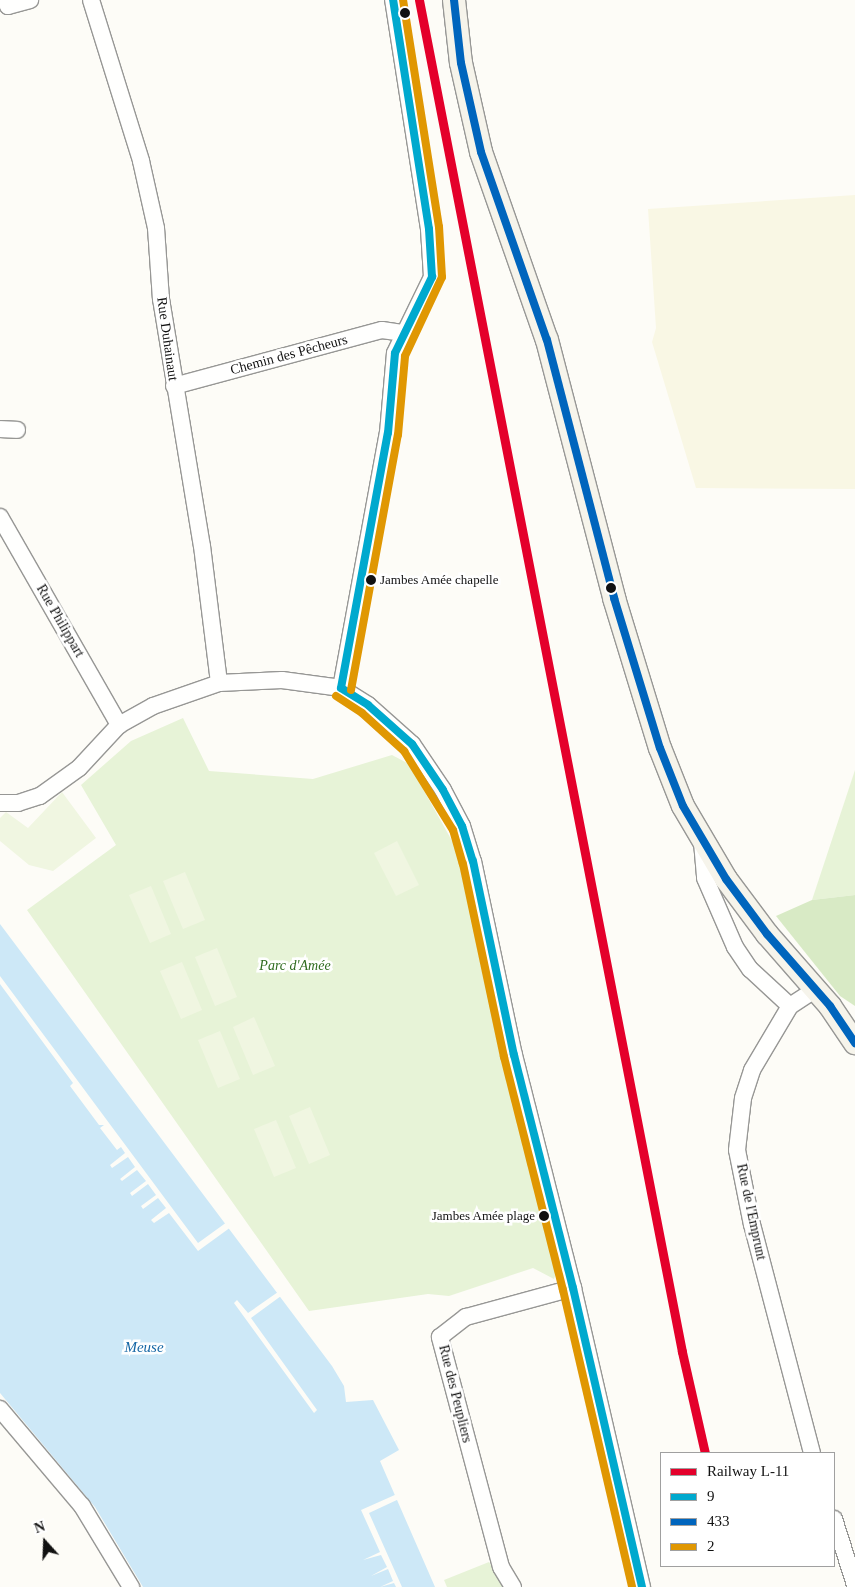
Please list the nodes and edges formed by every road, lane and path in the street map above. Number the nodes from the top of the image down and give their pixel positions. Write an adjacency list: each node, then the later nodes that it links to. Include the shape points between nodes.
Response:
1 (7, 0): 2 (street, via 8,6)
2 (30, 0)
3 (91, 0): 7 (street, Rue Duhainaut, via 141,161 156,228 161,299)
4 (393, 0): 6 (street, via 429,229 432,278)
5 (454, 0): 15 (main road, via 461,63 481,152 547,340 637,681 660,748)
6 (404, 334): 7 (street, Chemin des Pêcheurs, via 382,330); 12 (street, via 395,353 388,433)
7 (174, 386): 11 (street, Rue Duhainaut, via 202,546)
8 (0, 429): 9 (street)
9 (17, 430)
10 (0, 517): 13 (street, Rue Philippart)
11 (219, 684): 12 (street, via 282,680); 13 (street, via 153,706)
12 (341, 688): 19 (street, via 368,705 412,744 443,790 462,826 473,861 531,1128)
13 (119, 725): 14 (street, via 59,784 40,796 18,803)
14 (0, 803)
15 (701, 840): 16 (main road, via 761,926); 17 (street, via 705,878 735,947 750,968)
16 (815, 990): 17 (street, Rue de l'Emprunt); 18 (main road)
17 (790, 1006): 21 (street, Rue de l'Emprunt, via 752,1070 743,1098 737,1150 752,1225)
18 (855, 1043)
19 (573, 1288): 25 (street, Rue des Peupliers, via 466,1317 440,1337 501,1567); 26 (street)
20 (0, 1409): 24 (street, via 82,1506)
21 (812, 1452)
22 (835, 1523): 23 (street)
23 (855, 1585)
24 (131, 1587)
25 (513, 1587)
26 (642, 1587)

